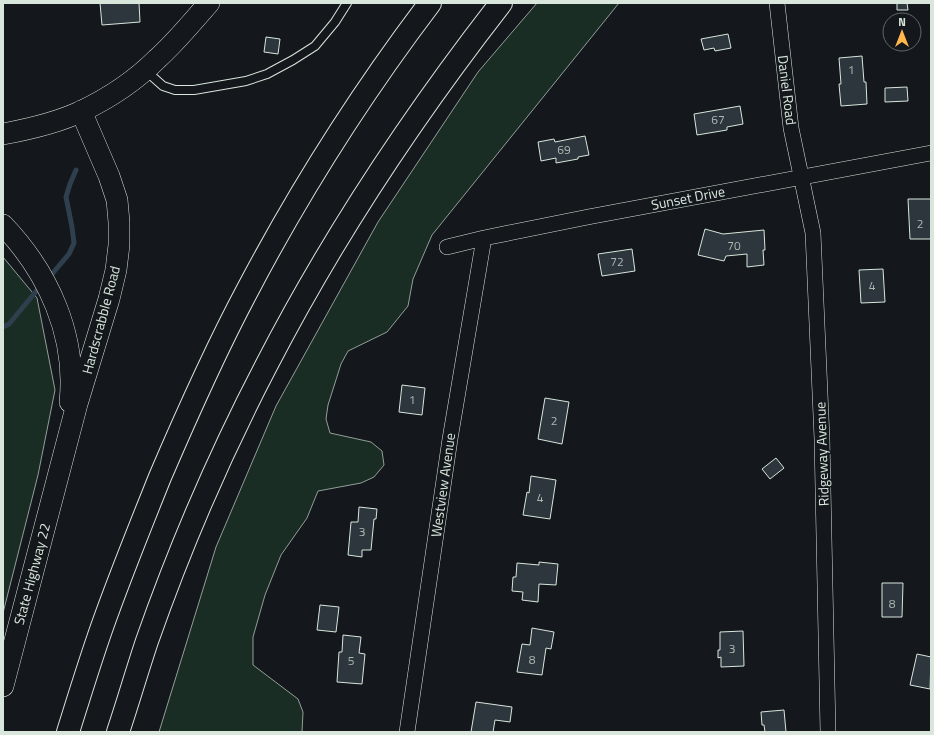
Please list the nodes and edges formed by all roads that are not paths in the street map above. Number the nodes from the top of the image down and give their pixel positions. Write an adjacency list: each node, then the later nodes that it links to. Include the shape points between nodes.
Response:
1 (209, 3): 6 (main road, via 157,60)
2 (347, 3): 6 (lane, via 315,46 274,70 246,81 194,90 175,90 163,86)
3 (430, 3): 16 (highway, via 408,31 307,184 226,331 146,512 102,626)
4 (501, 3): 17 (highway, via 418,115 355,210 266,366 187,537 147,642)
5 (777, 3): 10 (street, Daniel Road, via 791,128)
6 (144, 70): 7 (main road, via 107,97)
7 (81, 111): 8 (main road, via 51,123); 14 (main road, Hardscrabble Road, via 109,176 116,200 119,245 109,299 77,404)
8 (3, 134)
9 (931, 153): 10 (street, Sunset Drive)
10 (802, 177): 12 (street, Sunset Drive); 19 (street, Ridgeway Avenue, via 813,233 822,438)
11 (3, 225): 14 (main road, via 32,259 44,280 55,302 68,349 71,373 69,419)
12 (484, 238): 13 (street, Sunset Drive); 18 (street, Westview Avenue, via 450,438)
13 (447, 247)
14 (56, 485): 15 (main road, State Highway 22)
15 (3, 686)
16 (68, 732)
17 (118, 732)
18 (407, 732)
19 (828, 732)

